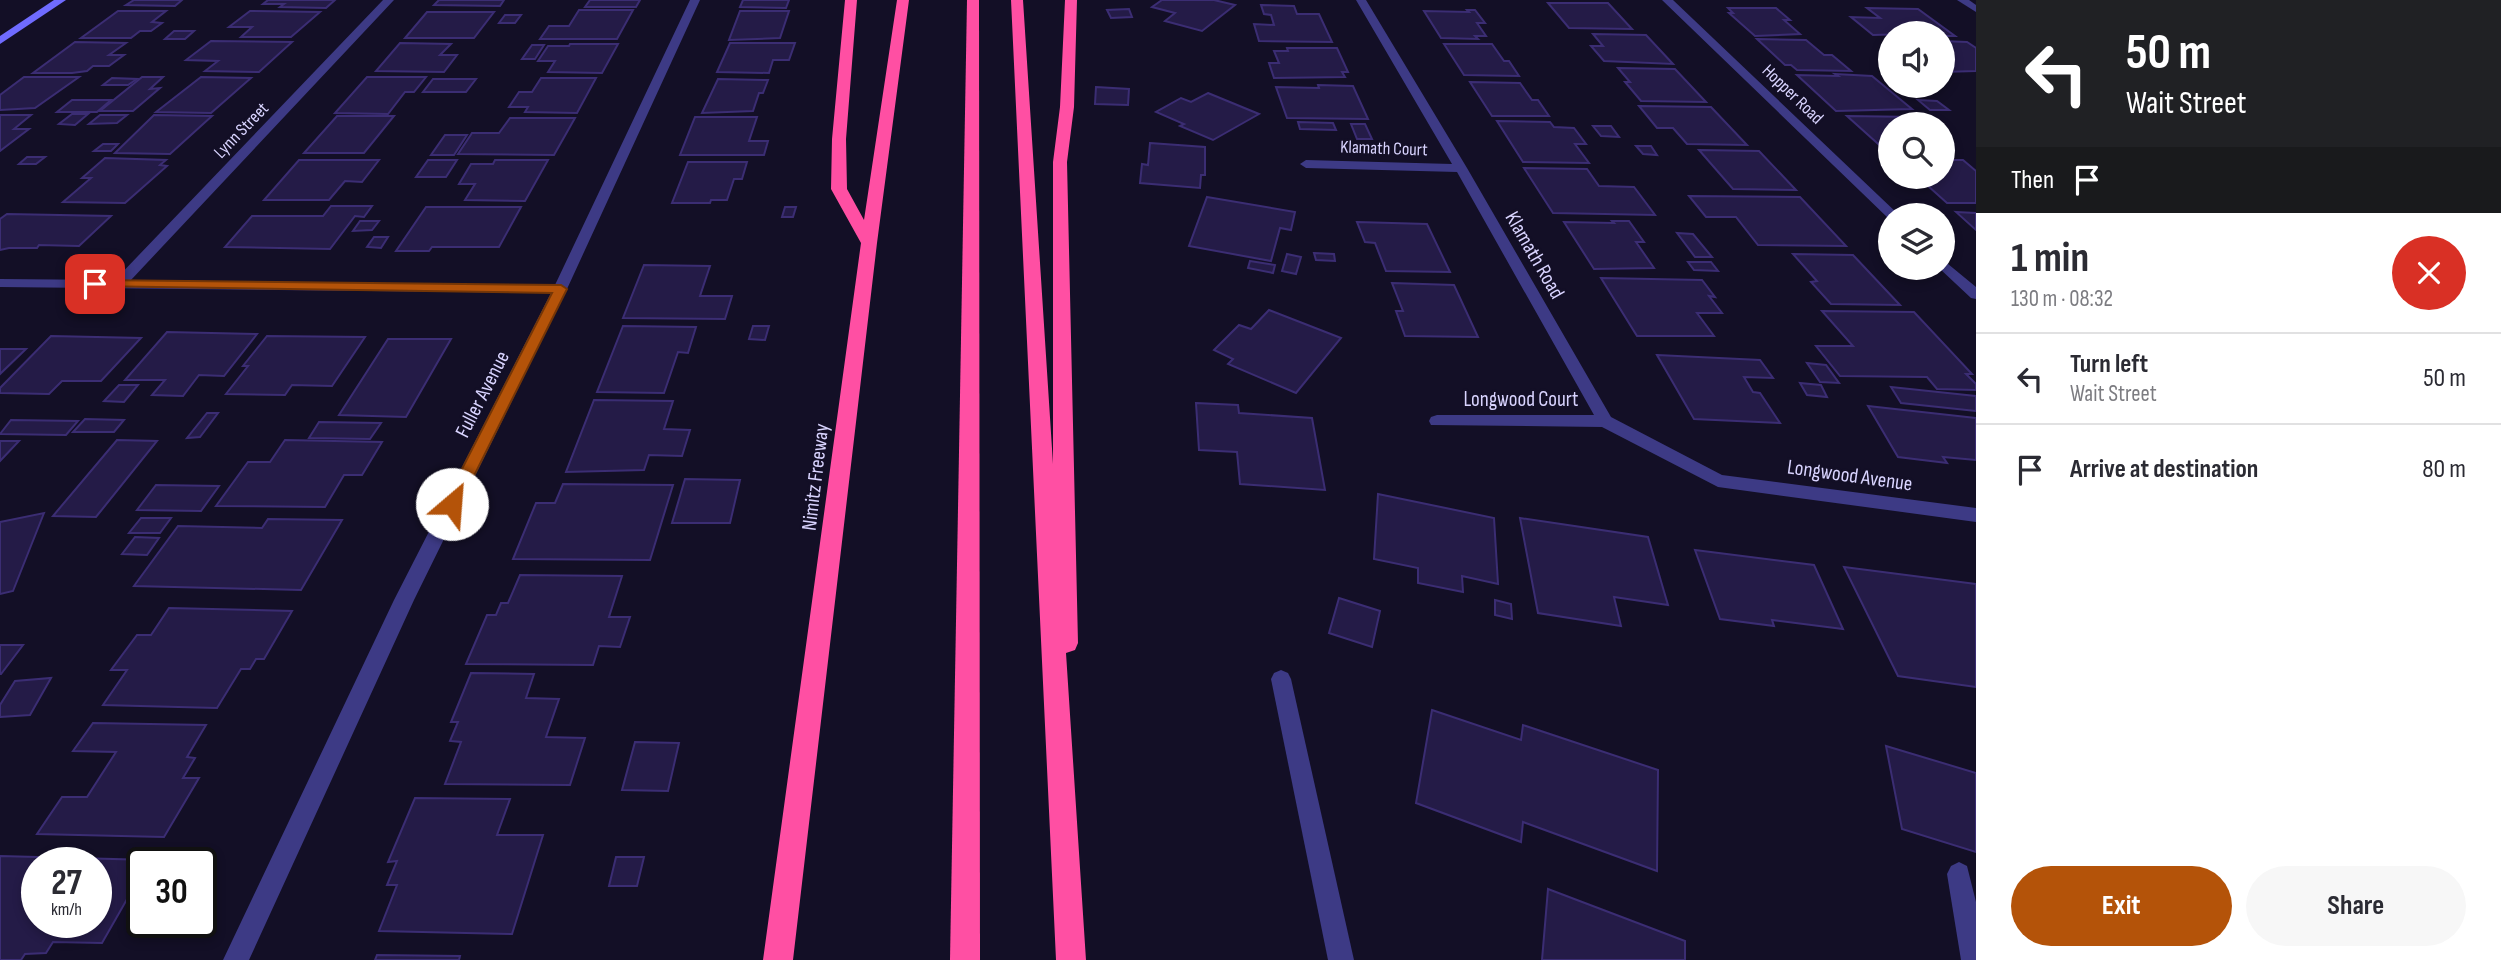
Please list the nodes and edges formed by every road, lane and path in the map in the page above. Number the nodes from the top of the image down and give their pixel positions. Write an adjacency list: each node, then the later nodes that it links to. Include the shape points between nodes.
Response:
1 (61, 0): 13 (main road)
2 (389, 0): 20 (street, Lynn Street)
3 (695, 0): 21 (street, Fuller Avenue)
4 (851, 0): 17 (highway, via 839,189)
5 (903, 0): 17 (highway, Nimitz Freeway)
6 (973, 0): 30 (highway)
7 (1017, 0): 31 (highway)
8 (1071, 0): 31 (highway, via 1060,162)
9 (1361, 0): 15 (street, Klamath Road)
10 (1667, 0): 16 (street, Hopper Road)
11 (1962, 0): 12 (street)
12 (1976, 9)
13 (0, 41)
14 (1306, 164): 15 (street, Klamath Court)
15 (1461, 168): 24 (street, Klamath Road)
16 (1879, 203)
17 (869, 243): 29 (highway, Nimitz Freeway)
18 (1955, 275): 22 (street)
19 (0, 284): 20 (street)
20 (119, 284): 21 (street)
21 (561, 289): 28 (street, Fuller Avenue, via 404,600)
22 (1976, 295)
23 (1437, 421): 24 (street, Longwood Court)
24 (1605, 421): 25 (street, Longwood Avenue, via 1718,481)
25 (1976, 515)
26 (1280, 680): 32 (street)
27 (1959, 874): 33 (street)
28 (236, 960)
29 (778, 960)
30 (965, 960)
31 (1071, 960)
32 (1341, 960)
33 (1975, 960)

